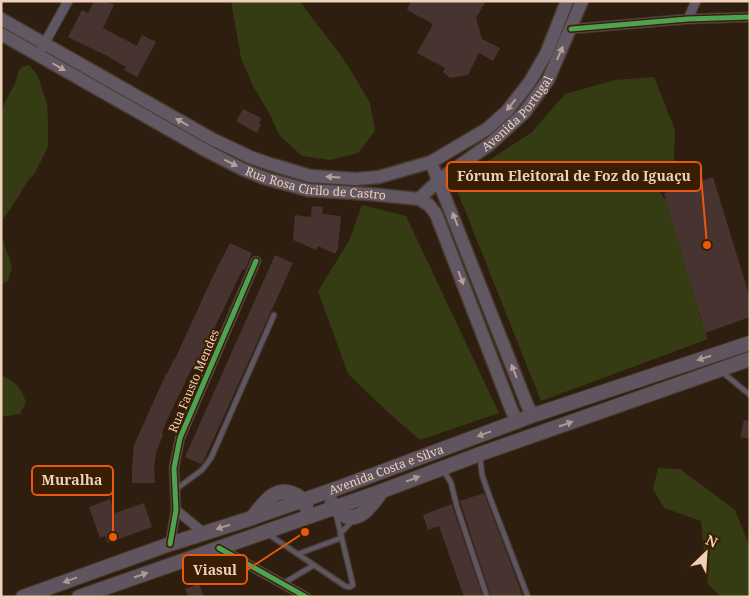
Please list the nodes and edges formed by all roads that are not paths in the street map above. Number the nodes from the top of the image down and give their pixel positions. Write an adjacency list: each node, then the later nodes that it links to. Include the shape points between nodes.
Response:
1 (68, 1): 10 (street)
2 (567, 1): 13 (main road, Avenida Portugal, one-way to 13, via 546,54 507,111 487,129)
3 (582, 1): 8 (main road, Avenida Portugal)
4 (696, 1): 7 (street)
5 (750, 17): 7 (street)
6 (1, 19): 10 (main road)
7 (688, 19): 8 (street)
8 (571, 29): 15 (main road, Avenida Portugal, one-way to 8, via 490,144 524,113 548,80)
9 (1, 34): 11 (main road, Rua Rosa Cirilo de Castro)
10 (45, 44): 11 (street); 12 (main road, one-way to 10)
11 (38, 55): 12 (main road, Rua Rosa Cirilo de Castro, one-way to 12)
12 (208, 144): 14 (main road, Avenida Portugal); 16 (main road, Rua Rosa Cirilo de Castro, one-way to 16, via 242,169)
13 (431, 162): 14 (main road, Avenida Portugal, one-way to 14, via 379,177); 15 (main road)
14 (310, 176): 16 (main road)
15 (439, 180): 17 (main road, Avenida Portugal); 24 (main road, one-way to 15, via 528,407)
16 (308, 190): 17 (main road, Rua Rosa Cirilo de Castro)
17 (419, 199): 25 (main road, one-way to 25, via 436,214)
18 (256, 261): 29 (street, Rua Fausto Mendes, via 180,438 174,468)
19 (274, 315): 29 (lane, via 211,458 202,470)
20 (750, 342): 24 (main road, Avenida Costa e Silva, one-way to 24)
21 (750, 359): 22 (main road, Avenida Costa e Silva)
22 (720, 370): 23 (lane); 26 (main road, Avenida Costa e Silva, one-way to 22)
23 (750, 395)
24 (534, 415): 25 (main road, Avenida Costa e Silva)
25 (518, 422): 28 (main road, Avenida Costa e Silva, one-way to 28)
26 (480, 454): 27 (main road, Avenida Costa e Silva); 48 (lane, via 482,475)
27 (442, 467): 30 (main road, Avenida Costa e Silva, one-way to 27); 47 (lane, via 451,483)
28 (338, 488): 31 (main road, Avenida Costa e Silva); 32 (main road, via 331,500)
29 (175, 490): 33 (street, Rua Fausto Mendes)
30 (382, 491): 32 (main road, Avenida Costa e Silva); 34 (main road, via 369,508)
31 (303, 500): 35 (main road, via 307,509); 37 (main road, one-way to 37, via 292,493 277,492 252,518)
32 (334, 508): 34 (main road, via 349,517); 35 (main road, Avenida Costa e Silva); 38 (lane)
33 (176, 510): 37 (street); 39 (street, Rua Fausto Mendes)
34 (356, 516): 38 (lane)
35 (303, 519): 36 (main road, Avenida Costa e Silva)
36 (265, 532): 40 (main road, Avenida Costa e Silva); 41 (lane)
37 (204, 533): 39 (main road)
38 (341, 536): 41 (lane); 42 (lane, via 353,585 345,586)
39 (170, 544): 44 (main road, one-way to 44)
40 (218, 548): 43 (street); 45 (main road, Avenida Costa e Silva, one-way to 40)
41 (298, 554): 42 (lane)
42 (314, 565): 43 (lane)
43 (282, 584): 46 (street)
44 (23, 597)
45 (78, 597)
46 (306, 597)
47 (487, 597)
48 (528, 597)

